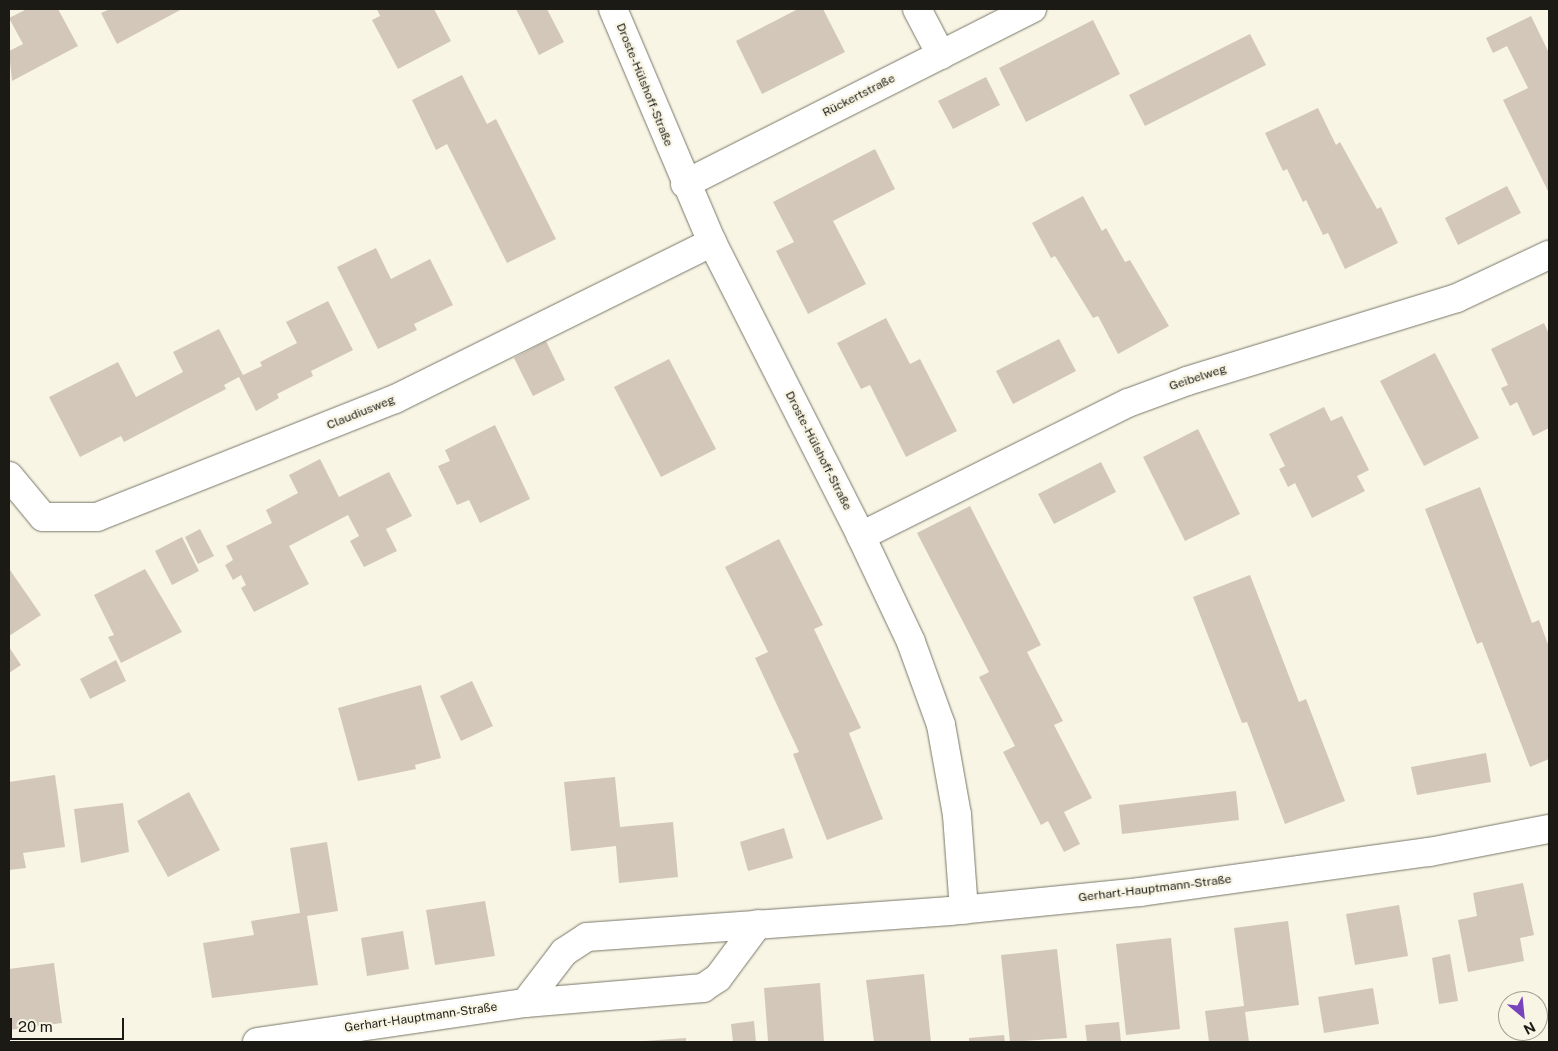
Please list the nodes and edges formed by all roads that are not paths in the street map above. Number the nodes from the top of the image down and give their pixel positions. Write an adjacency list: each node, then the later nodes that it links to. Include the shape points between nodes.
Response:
1 (613, 9): 5 (street, Droste-Hülshoff-Straße)
2 (917, 9): 4 (street)
3 (1032, 9): 4 (street, Rückertstraße)
4 (941, 55): 5 (street, Rückertstraße)
5 (685, 184): 6 (street, Droste-Hülshoff-Straße)
6 (712, 242): 8 (street, Claudiusweg, via 395,399 97,517 43,517); 9 (street, Droste-Hülshoff-Straße)
7 (1549, 256): 9 (street, Geibelweg, via 1457,298 1187,381 1128,403)
8 (9, 476)
9 (862, 536): 11 (street, Droste-Hülshoff-Straße, via 911,642 941,726 957,815)
10 (1549, 829): 11 (street, Gerhart-Hauptmann-Straße, via 1420,854 1140,892)
11 (964, 910): 12 (street, Gerhart-Hauptmann-Straße)
12 (758, 924): 13 (street, Gerhart-Hauptmann-Straße, via 587,937 564,952); 13 (street, Gerhart-Hauptmann-Straße, via 718,978 703,988)
13 (525, 1003): 14 (street, Gerhart-Hauptmann-Straße)
14 (257, 1042)

